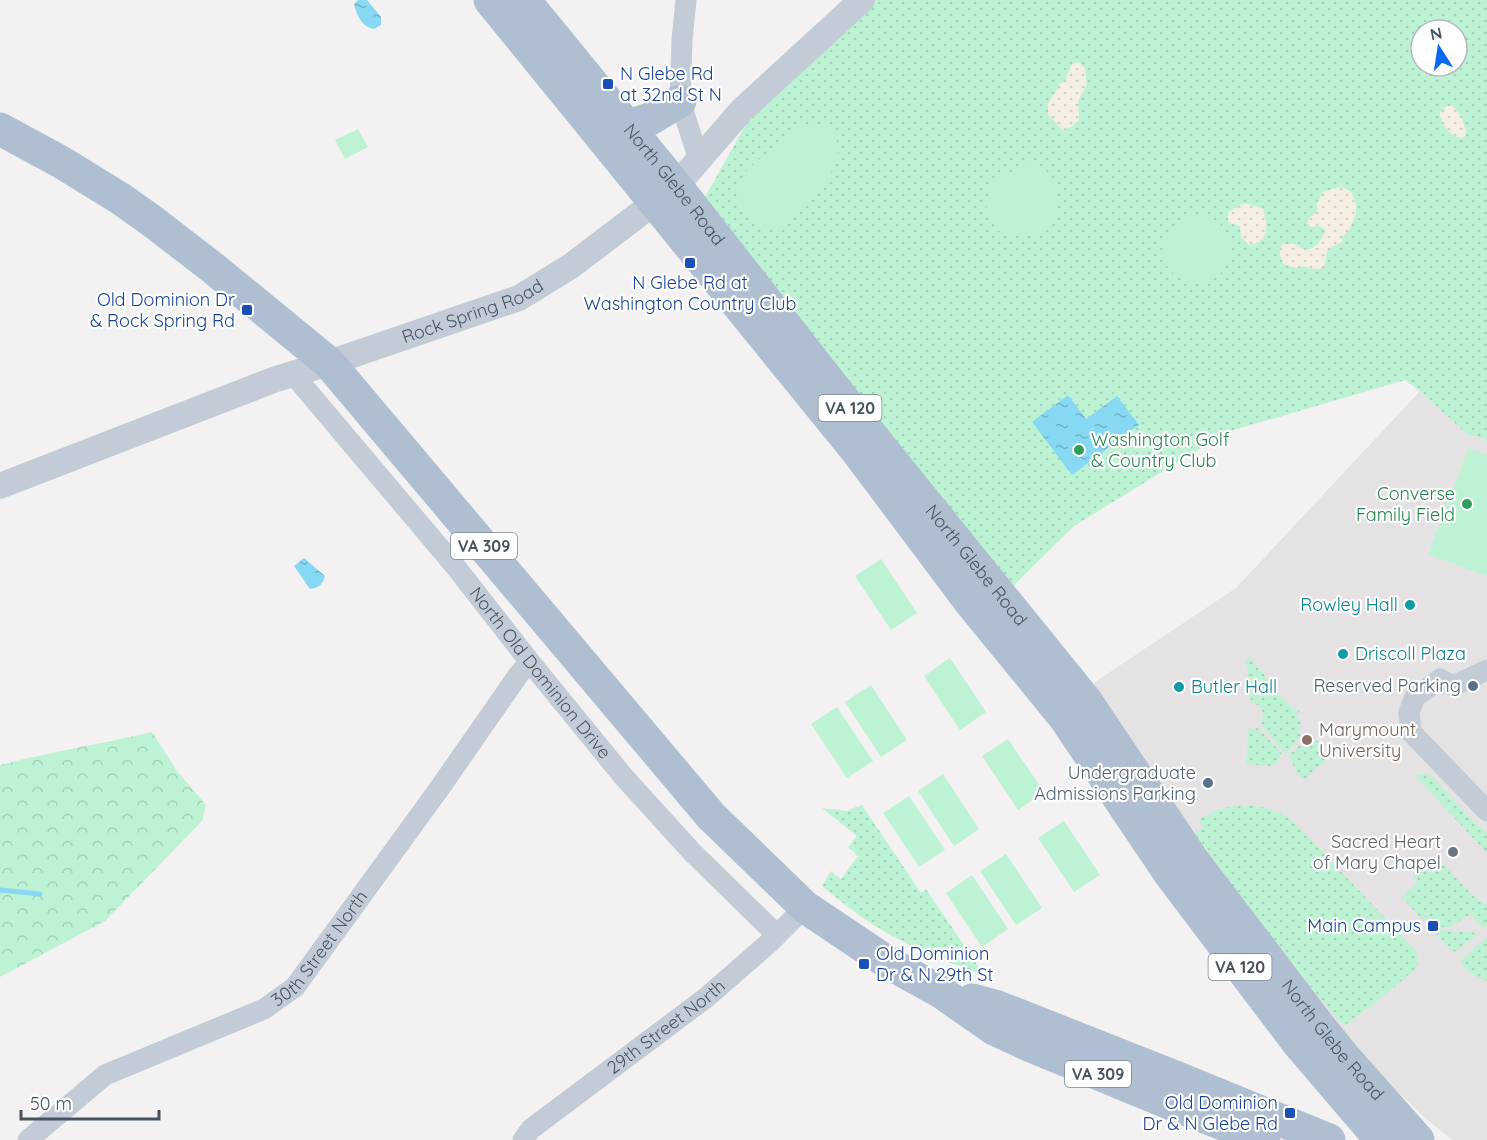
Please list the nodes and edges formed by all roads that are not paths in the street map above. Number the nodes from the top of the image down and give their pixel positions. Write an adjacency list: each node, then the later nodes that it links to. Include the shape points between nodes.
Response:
1 (490, 0): 9 (main road, North Glebe Road / VA 120)
2 (524, 0): 6 (main road, North Glebe Road / VA 120)
3 (686, 0): 5 (street)
4 (862, 0): 8 (street, Rock Spring Road, via 742,110)
5 (681, 101): 6 (main road, via 650,119); 8 (street)
6 (627, 126): 9 (main road, North Glebe Road / VA 120)
7 (0, 129): 10 (main road, VA 309, via 121,199)
8 (699, 160): 9 (street, Rock Spring Road)
9 (666, 194): 10 (street, Rock Spring Road, via 571,266 519,298); 19 (main road, North Glebe Road / VA 120, via 878,444 1086,701 1192,859 1319,1026); 24 (main road, North Glebe Road / VA 120, via 971,603 1065,718 1177,883 1298,1043)
10 (330, 363): 11 (street, Rock Spring Road); 16 (main road, VA 309, via 711,816)
11 (293, 374): 12 (street, Rock Spring Road); 13 (street, North Old Dominion Drive, via 455,566)
12 (0, 486)
13 (530, 662): 17 (street, North Old Dominion Drive, via 623,776 692,852); 20 (street, 30th Street North, via 295,987 264,1009 105,1075)
14 (1487, 670): 15 (street, via 1453,686 1440,679 1415,697 1409,712 1411,732)
15 (1487, 811)
16 (805, 907): 17 (street, 29th Street North); 18 (main road, VA 309, via 887,962)
17 (777, 935): 21 (street, 29th Street North, via 708,997 531,1129)
18 (941, 992): 22 (main road, VA 309, via 994,1029 1021,1042); 23 (main road, VA 309, via 998,1007)
19 (1372, 1088): 25 (main road, North Glebe Road / VA 120); 26 (main road)
20 (28, 1140)
21 (523, 1140)
22 (1264, 1140)
23 (1329, 1140)
24 (1381, 1140)
25 (1418, 1140)
26 (1445, 1140)

